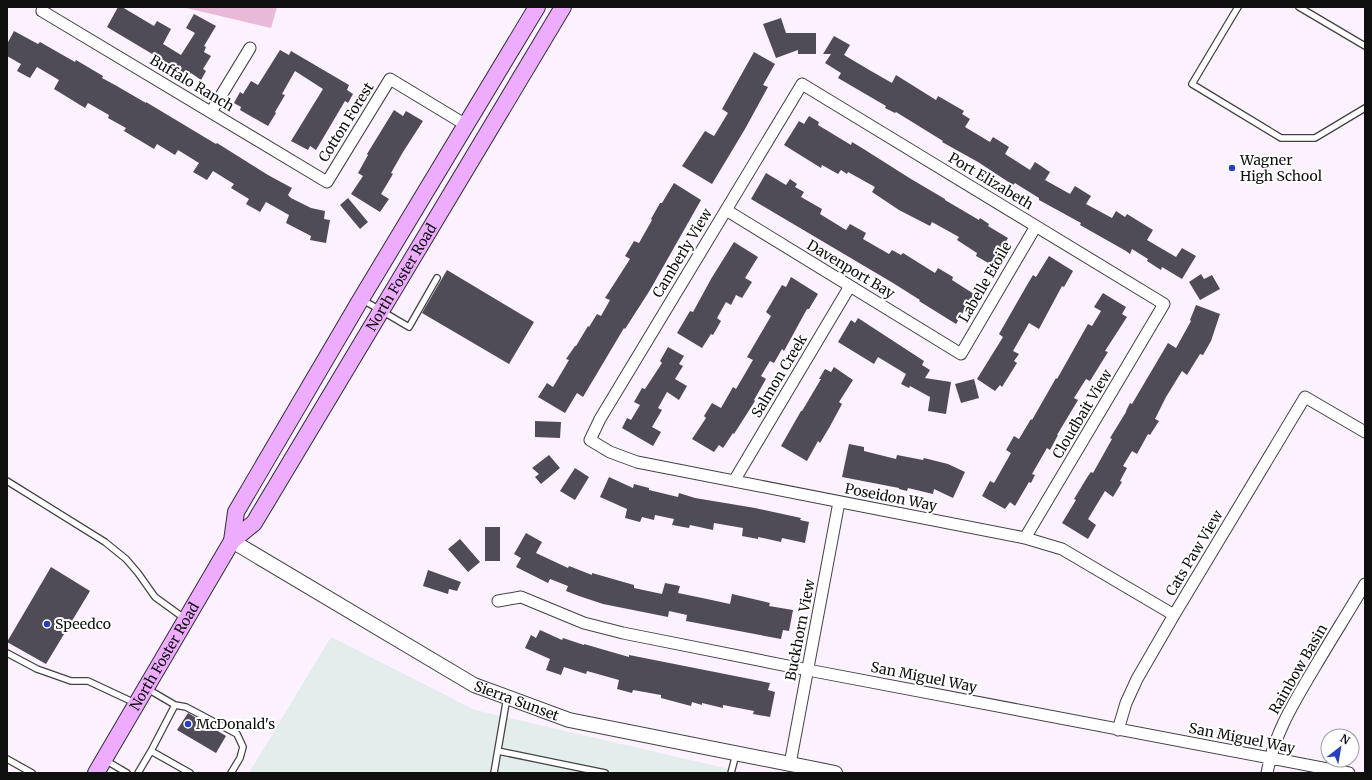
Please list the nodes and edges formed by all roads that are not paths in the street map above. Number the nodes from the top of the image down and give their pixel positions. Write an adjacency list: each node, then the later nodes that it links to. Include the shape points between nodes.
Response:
1 (537, 7): 11 (main road, North Foster Road)
2 (562, 7): 19 (main road, North Foster Road)
3 (1238, 7): 9 (lane, via 1192,84 1281,138 1315,138)
4 (1299, 7): 6 (lane)
5 (42, 9): 10 (street, Buffalo Ranch)
6 (1365, 46)
7 (250, 48): 10 (street)
8 (802, 84): 13 (street, Camberly View); 14 (street, Port Elizabeth)
9 (1365, 108)
10 (211, 112): 12 (street, Buffalo Ranch)
11 (466, 125): 12 (street, Cotton Forest, via 390,79); 17 (main road, North Foster Road)
12 (327, 182)
13 (726, 210): 16 (street, Davenport Bay); 22 (street, Camberly View, via 600,419)
14 (1036, 226): 18 (street, Port Elizabeth); 20 (street, Labelle Etoile)
15 (437, 278): 19 (lane, via 409,327)
16 (850, 286): 20 (street, Davenport Bay); 24 (street, Salmon Creek)
17 (361, 299): 19 (lane); 27 (main road, North Foster Road, via 236,512)
18 (1164, 304): 26 (street, Cloudbait View)
19 (380, 311): 27 (main road, North Foster Road, via 254,523)
20 (961, 354)
21 (1365, 432): 30 (street, Cats Paw View, via 1305,396)
22 (590, 440): 24 (street, Poseidon Way, via 610,452 637,462)
23 (7, 481): 31 (lane, via 105,542 126,559 155,597)
24 (734, 481): 25 (street, Poseidon Way)
25 (839, 502): 26 (street, Poseidon Way); 33 (street, Buckhorn View)
26 (1025, 538): 30 (street, Poseidon Way, via 1062,549)
27 (232, 541): 31 (main road, North Foster Road); 35 (street, Sierra Sunset, via 474,685)
28 (1365, 584): 42 (street, Rainbow Basin, via 1291,707)
29 (498, 601): 33 (street, San Miguel Way, via 521,597 584,623 623,633)
30 (1174, 615): 38 (street, Cats Paw View, via 1137,679)
31 (186, 619): 34 (main road, North Foster Road)
32 (7, 653): 36 (lane, via 37,669 71,681 88,681)
33 (808, 670): 38 (street, San Miguel Way); 44 (street, Buckhorn View)
34 (146, 688): 36 (main road, North Foster Road); 37 (lane)
35 (507, 697): 40 (lane); 41 (street, Sierra Sunset, via 569,720)
36 (137, 704): 45 (main road, North Foster Road)
37 (175, 705): 39 (lane); 51 (lane, via 186,707 237,734 243,747)
38 (1118, 730): 42 (street, San Miguel Way)
39 (152, 751): 49 (lane); 50 (lane)
40 (498, 751): 52 (lane); 53 (lane)
41 (736, 753): 44 (street, Sierra Sunset); 54 (lane)
42 (1270, 758): 56 (street, Rainbow Basin); 57 (street, San Miguel Way)
43 (7, 759): 46 (lane)
44 (790, 764): 55 (street, Sierra Sunset)
45 (100, 766): 48 (lane)
46 (22, 771): 47 (lane)
47 (32, 773)
48 (127, 773)
49 (138, 773)
50 (190, 773)
51 (231, 773)
52 (494, 773)
53 (605, 773)
54 (732, 773)
55 (835, 773)
56 (1266, 773)
57 (1349, 773)

